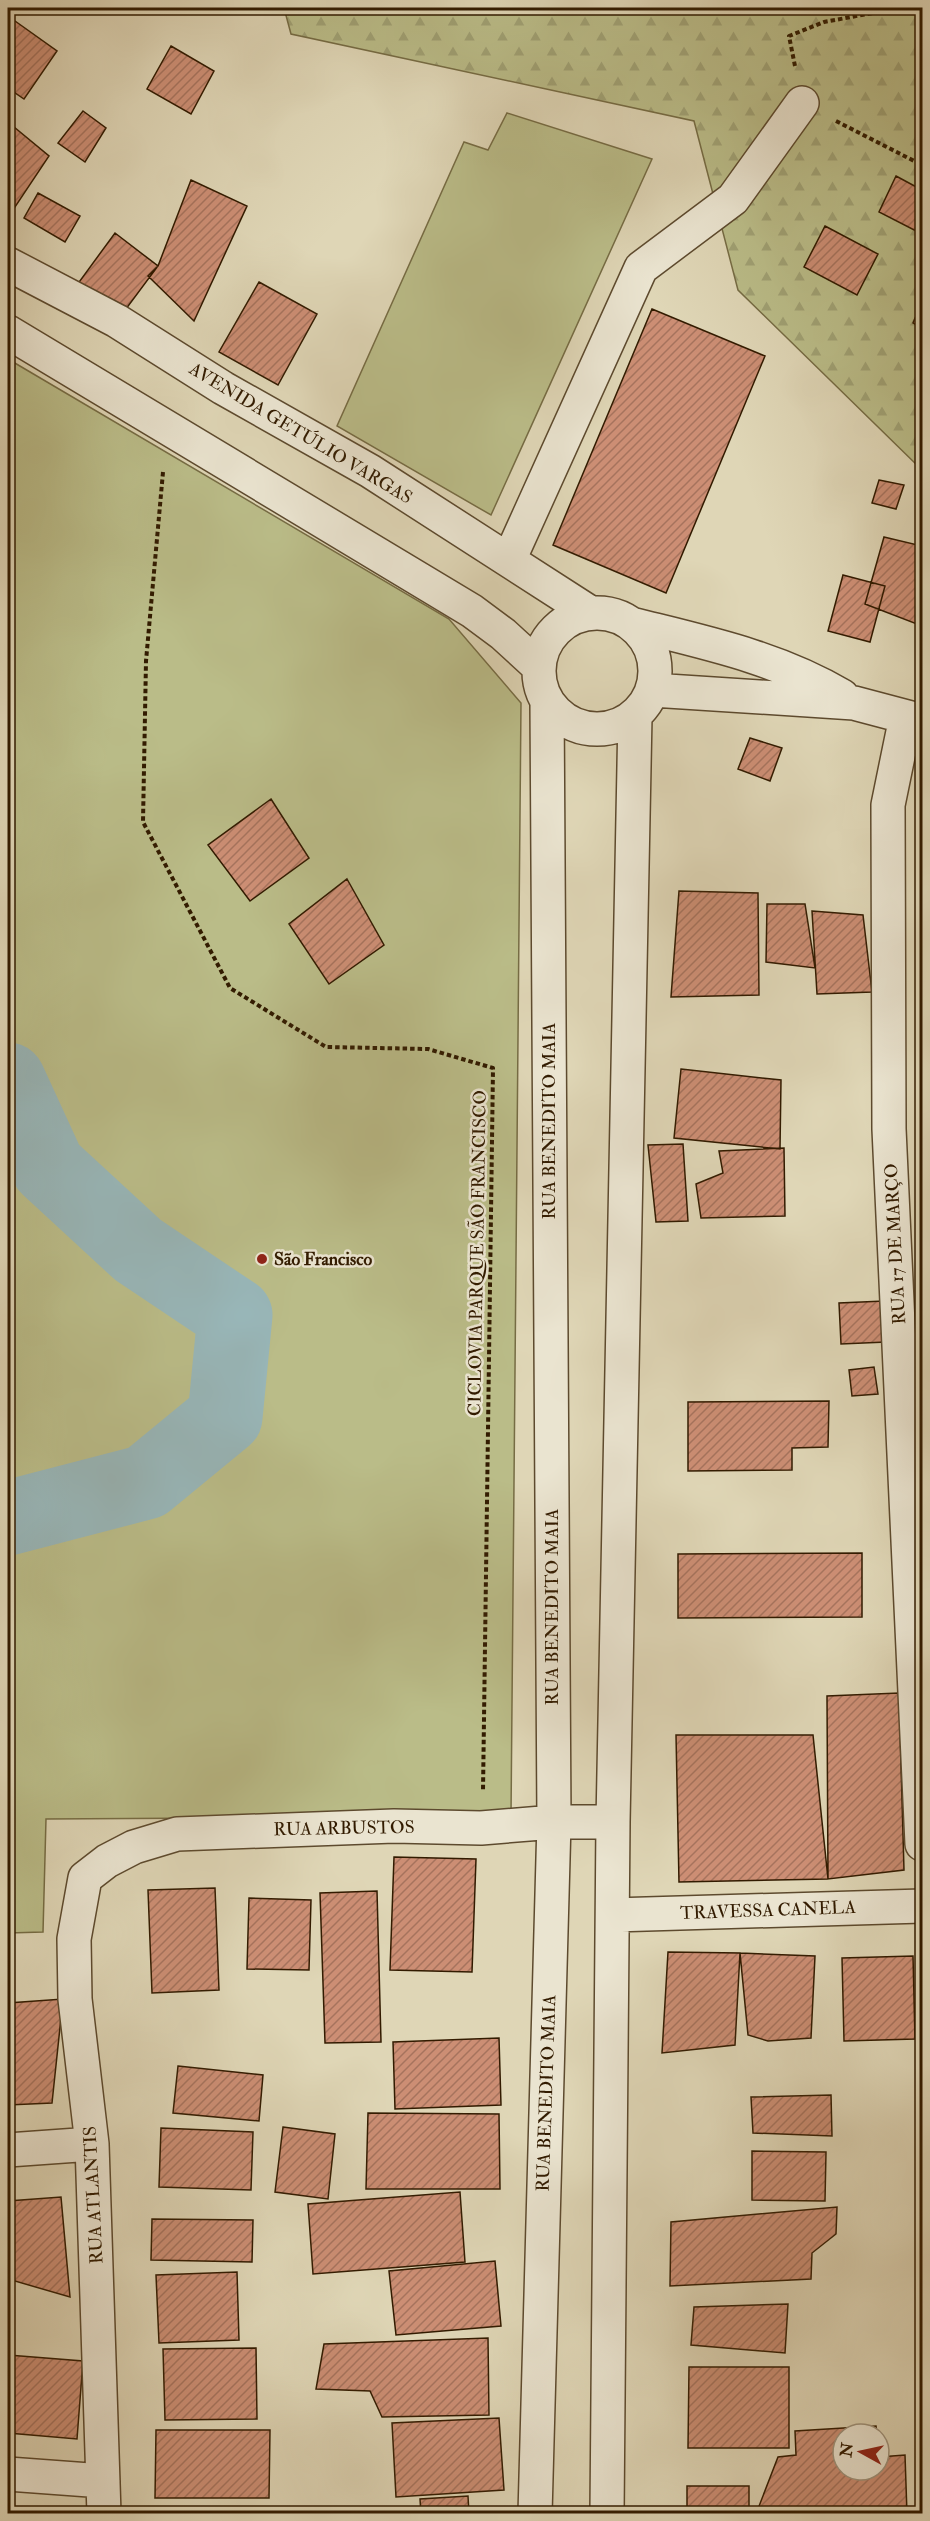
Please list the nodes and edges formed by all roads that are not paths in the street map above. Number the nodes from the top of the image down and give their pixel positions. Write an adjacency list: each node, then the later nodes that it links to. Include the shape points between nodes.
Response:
1 (802, 103): 4 (street, via 733,200 641,268)
2 (8, 264): 4 (street, AVENIDA GETÚLIO VARGAS, via 117,321 223,388 370,471)
3 (8, 332): 7 (street, via 472,611)
4 (509, 560): 5 (street, AVENIDA GETÚLIO VARGAS)
5 (589, 612): 6 (street, via 613,614); 7 (street, via 554,631 543,647)
6 (635, 625): 9 (street, via 649,644 656,666); 10 (street, via 779,664)
7 (539, 667): 8 (street)
8 (547, 701): 9 (street, via 559,717 577,727 597,730 617,726); 12 (street, RUA BENEDITO MAIA)
9 (643, 703): 10 (street); 13 (street)
10 (854, 704): 11 (street)
11 (914, 719): 14 (street, RUA 17 DE MARÇO, via 888,805 889,1129)
12 (554, 1822): 13 (street, RUA ARBUSTOS); 15 (street, RUA ARBUSTOS, via 481,1828 394,1826 177,1834 134,1847); 23 (street, RUA BENEDITO MAIA)
13 (613, 1822): 17 (street)
14 (922, 1844)
15 (85, 1878): 18 (street, RUA ATLANTIS, via 74,1939 75,1999)
16 (922, 1906): 17 (street, TRAVESSA CANELA)
17 (613, 1915): 24 (street)
18 (92, 2144): 19 (street); 21 (street, RUA ATLANTIS)
19 (8, 2150)
20 (8, 2474): 21 (street)
21 (103, 2481): 22 (street, RUA ATLANTIS)
22 (104, 2514)
23 (535, 2514)
24 (607, 2514)

